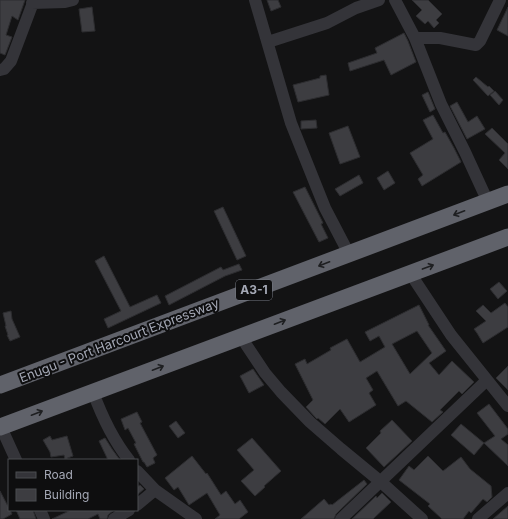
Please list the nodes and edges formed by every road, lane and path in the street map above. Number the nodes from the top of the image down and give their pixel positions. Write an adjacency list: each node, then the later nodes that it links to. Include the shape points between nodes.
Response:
1 (73, 0): 6 (street)
2 (255, 0): 8 (street)
3 (379, 0): 8 (street, via 327,23)
4 (395, 0): 7 (street)
5 (500, 0): 7 (street, via 476,45 440,38)
6 (33, 1): 9 (street, via 11,61)
7 (415, 38): 11 (street, via 441,104)
8 (268, 42): 13 (street, via 291,124 325,208)
9 (0, 70)
10 (508, 194): 11 (highway, Enugu - Port Harcourt Expressway / A3-1)
11 (488, 202): 13 (highway, Enugu - Port Harcourt Expressway / A3-1, one-way to 13)
12 (508, 237): 14 (highway, one-way to 12)
13 (349, 254): 17 (highway, Enugu - Port Harcourt Expressway / A3-1, one-way to 17)
14 (410, 273): 15 (highway, one-way to 14); 16 (street, via 451,335)
15 (241, 337): 18 (highway, one-way to 15); 24 (street, via 265,373 310,422)
16 (487, 380): 19 (street); 24 (street)
17 (0, 385)
18 (93, 392): 20 (highway, one-way to 18); 22 (street, via 99,409)
19 (508, 406)
20 (0, 427): 21 (street)
21 (16, 459)
22 (127, 459)
23 (138, 472): 25 (street)
24 (381, 482): 31 (street); 32 (street)
25 (155, 490): 27 (street); 30 (street)
26 (508, 493): 33 (street)
27 (138, 504)
28 (127, 511): 29 (street)
29 (114, 519)
30 (196, 519)
31 (341, 519)
32 (422, 519)
33 (478, 519)

